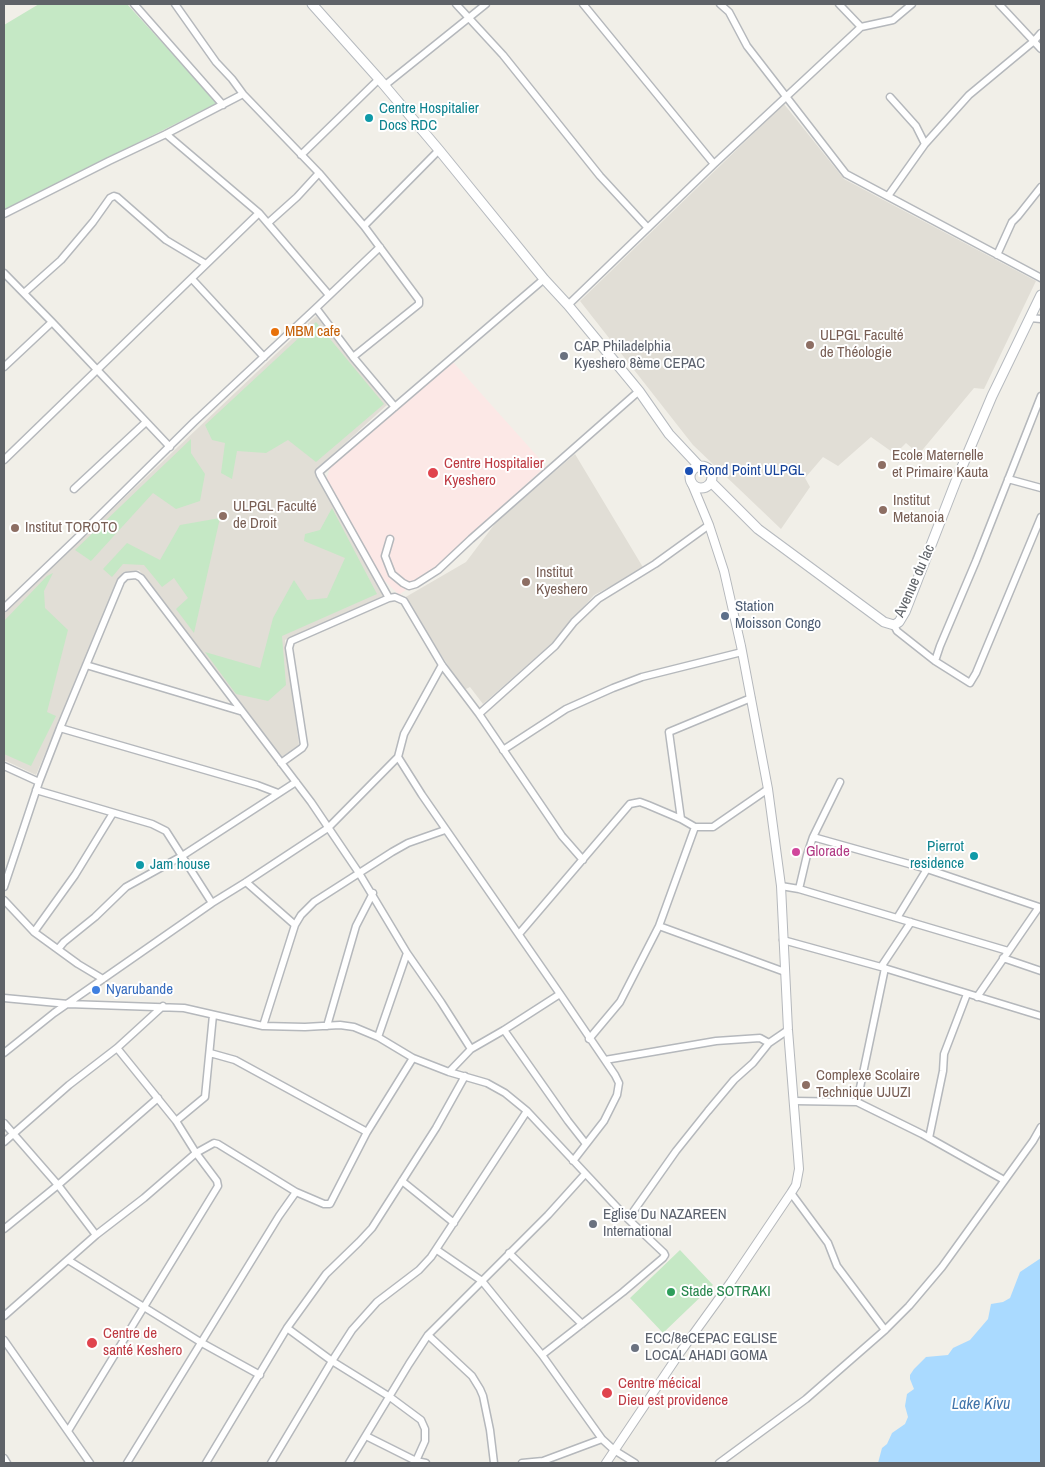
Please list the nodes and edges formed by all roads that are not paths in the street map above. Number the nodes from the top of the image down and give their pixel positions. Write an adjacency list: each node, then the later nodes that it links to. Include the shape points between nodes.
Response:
1 (134, 4): 20 (street)
2 (175, 4): 17 (street)
3 (312, 4): 16 (main road)
4 (456, 4): 11 (street)
5 (486, 4): 11 (street)
6 (582, 4): 25 (street)
7 (720, 4): 18 (street, via 729,12 747,46)
8 (839, 4): 12 (street)
9 (912, 4): 12 (street, via 893,20)
10 (999, 4): 14 (street)
11 (469, 18): 16 (street); 33 (street, via 503,55 600,176)
12 (861, 27): 18 (street)
13 (1041, 33): 14 (street)
14 (1034, 41): 15 (street); 22 (street, via 969,94)
15 (1041, 49)
16 (382, 83): 23 (main road); 24 (street)
17 (243, 94): 20 (street); 24 (street)
18 (786, 96): 25 (street); 28 (street, via 846,174)
19 (890, 97): 22 (street, via 916,126)
20 (222, 105): 21 (street)
21 (166, 134): 29 (street); 30 (street)
22 (925, 144): 28 (street)
23 (439, 150): 32 (street); 40 (main road)
24 (301, 155): 26 (street)
25 (714, 164): 33 (street)
26 (319, 173): 31 (street); 32 (street)
27 (1041, 187): 35 (street, via 1012,222)
28 (888, 196): 35 (street)
29 (259, 213): 31 (street); 36 (street)
30 (4, 214)
31 (268, 223): 43 (street)
32 (364, 226): 34 (street)
33 (648, 228): 44 (street)
34 (380, 247): 43 (street); 50 (street, via 419,304)
35 (997, 255): 38 (street)
36 (206, 264): 39 (street); 41 (street, via 166,240 114,196 61,260)
37 (4, 273): 41 (street)
38 (1041, 278)
39 (192, 279): 49 (street); 52 (street)
40 (544, 279): 44 (main road); 55 (street)
41 (24, 293): 48 (street)
42 (1041, 295): 46 (main road, Avenue du lac)
43 (328, 296): 45 (street)
44 (568, 305): 53 (main road)
45 (316, 308): 49 (street); 50 (street)
46 (1030, 318): 47 (street); 70 (main road, Avenue du lac, via 992,396 905,612)
47 (1041, 319)
48 (52, 322): 51 (street); 52 (street)
49 (264, 357): 57 (street)
50 (353, 357): 55 (street)
51 (4, 367)
52 (96, 370): 56 (street); 58 (street)
53 (639, 391): 59 (main road, via 669,434); 67 (street, via 438,570 416,584 403,584 392,574 384,556)
54 (1041, 396): 60 (street)
55 (394, 407): 68 (street, via 319,472)
56 (146, 422): 57 (street); 64 (street)
57 (170, 447): 69 (street)
58 (5, 456)
59 (698, 466): 61 (main road, via 710,470); 62 (main road, via 691,472)
60 (1008, 479): 63 (street); 72 (street)
61 (711, 482): 62 (main road, via 700,488); 70 (main road, Avenue du lac, via 758,528 884,622)
62 (692, 484): 66 (street)
63 (1041, 488)
64 (74, 489)
65 (1041, 517): 72 (street, via 970,683)
66 (709, 525): 71 (street, via 724,571); 77 (street, via 655,564 598,598 555,646)
67 (390, 539)
68 (389, 598): 74 (street, via 404,601); 81 (street, via 291,641 289,648 304,745)
69 (4, 608)
70 (894, 626): 72 (street, via 897,632)
71 (742, 652): 75 (street); 79 (street, via 642,677 613,688 566,709)
72 (935, 661)
73 (86, 665): 76 (street); 76 (street, via 121,581 126,576 136,575); 78 (street)
74 (442, 665): 77 (street); 80 (street, via 404,734)
75 (751, 698): 86 (street); 90 (street, via 669,732)
76 (241, 711): 81 (street)
77 (479, 714): 79 (street)
78 (60, 728): 83 (street); 88 (street)
79 (503, 750): 96 (street, via 562,836)
80 (398, 757): 92 (street); 93 (street)
81 (281, 763): 84 (street)
82 (4, 766): 83 (street)
83 (39, 782): 87 (street)
84 (296, 782): 88 (street); 92 (street)
85 (840, 782): 94 (street)
86 (768, 789): 91 (street, via 713,827); 100 (street)
87 (36, 790): 89 (street); 101 (street)
88 (278, 793): 95 (street)
89 (113, 813): 95 (street, via 166,831); 110 (street, via 75,875)
90 (681, 819): 91 (street); 96 (street, via 640,802 630,804)
91 (695, 827): 109 (street)
92 (328, 828): 98 (street); 99 (street)
93 (446, 830): 98 (street, via 400,847); 111 (street)
94 (813, 837): 97 (street); 102 (street)
95 (182, 856): 105 (street); 113 (street, via 126,887)
96 (583, 860): 111 (street)
97 (927, 869): 106 (street); 114 (street, via 1039,907)
98 (359, 872): 103 (street); 108 (street, via 314,902)
99 (246, 882): 105 (street); 108 (street)
100 (781, 886): 102 (street); 112 (street)
101 (4, 887)
102 (799, 889): 106 (street)
103 (373, 893): 115 (street); 130 (street, via 356,926)
104 (4, 900): 110 (street)
105 (212, 902): 120 (street)
106 (897, 918): 107 (street)
107 (912, 922): 114 (street); 117 (street)
108 (295, 925): 129 (street)
109 (659, 926): 119 (street); 134 (street, via 620,1002)
110 (34, 932): 113 (street)
111 (519, 934): 121 (street)
112 (783, 940): 117 (street); 119 (street)
113 (58, 949): 120 (street)
114 (1008, 951): 116 (street)
115 (407, 953): 133 (street); 137 (street)
116 (1003, 958): 118 (street); 123 (street)
117 (883, 968): 122 (street); 146 (street)
118 (1041, 971)
119 (785, 972): 132 (street)
120 (103, 979): 125 (street)
121 (560, 994): 131 (street); 134 (street)
122 (967, 994): 123 (street); 153 (street, via 944,1054)
123 (977, 996): 128 (street)
124 (4, 998): 125 (street)
125 (68, 1004): 126 (street); 139 (street)
126 (163, 1006): 127 (street); 136 (street)
127 (213, 1015): 129 (street); 138 (street)
128 (1041, 1016)
129 (263, 1026): 130 (street)
130 (327, 1026): 133 (street, via 354,1027)
131 (504, 1030): 137 (street); 155 (street)
132 (788, 1030): 135 (street); 145 (street)
133 (378, 1037): 140 (street)
134 (589, 1039): 141 (street)
135 (769, 1042): 141 (street, via 760,1038 716,1041); 164 (street, via 682,1144)
136 (116, 1048): 144 (street); 152 (street)
137 (471, 1049): 142 (street)
138 (210, 1053): 148 (street, via 206,1097); 151 (street, via 235,1060)
139 (4, 1054)
140 (413, 1058): 142 (street); 151 (street)
141 (604, 1060): 155 (street, via 619,1083 617,1095 604,1121)
142 (449, 1072): 143 (street)
143 (465, 1076): 147 (street, via 505,1093); 159 (street)
144 (158, 1098): 148 (street); 161 (street)
145 (794, 1101): 146 (street); 163 (street, via 799,1170)
146 (857, 1102): 153 (street)
147 (526, 1111): 157 (street); 165 (street)
148 (176, 1121): 156 (street)
149 (4, 1123): 152 (street)
150 (1041, 1127): 160 (street)
151 (367, 1132): 162 (street, via 330,1204)
152 (13, 1134): 154 (street); 161 (street)
153 (929, 1138): 160 (street)
154 (4, 1142)
155 (586, 1144): 157 (street)
156 (196, 1153): 162 (street, via 216,1143); 167 (street); 172 (street, via 218,1186)
157 (573, 1161): 158 (street)
158 (585, 1174): 164 (street); 169 (street)
159 (402, 1180): 165 (street); 175 (street, via 366,1235 326,1274)
160 (1004, 1180): 176 (street, via 942,1267)
161 (58, 1185): 166 (street); 167 (street)
162 (296, 1192): 179 (street)
163 (791, 1193): 176 (street, via 828,1243 837,1266); 187 (street)
164 (628, 1219): 174 (street, via 664,1253 663,1258)
165 (454, 1222): 168 (street)
166 (4, 1229)
167 (96, 1235): 170 (street)
168 (437, 1250): 171 (street); 181 (street, via 419,1270 369,1310)
169 (509, 1253): 171 (street); 174 (street)
170 (68, 1260): 172 (street); 173 (street)
171 (482, 1281): 177 (street); 180 (street)
172 (144, 1308): 179 (street); 184 (street)
173 (4, 1316)
174 (582, 1324): 180 (street)
175 (287, 1328): 181 (street); 182 (street)
176 (886, 1330): 201 (street, via 806,1399)
177 (428, 1334): 183 (street); 197 (street, via 472,1376 480,1389)
178 (4, 1340): 184 (street)
179 (202, 1343): 182 (street); 192 (street)
180 (542, 1355): 186 (street)
181 (332, 1361): 183 (street); 194 (street)
182 (260, 1375): 193 (street)
183 (390, 1397): 185 (street); 189 (street, via 423,1424 425,1441)
184 (68, 1431): 191 (street)
185 (366, 1436): 189 (street); 195 (street)
186 (602, 1440): 187 (street); 198 (street, via 543,1461)
187 (614, 1450): 199 (street); 200 (street)
188 (4, 1458): 190 (street)
189 (416, 1461): 196 (street)
190 (7, 1463)
191 (90, 1463)
192 (127, 1463)
193 (206, 1463)
194 (271, 1463)
195 (349, 1463)
196 (426, 1463)
197 (494, 1463)
198 (522, 1463)
199 (606, 1463)
200 (635, 1463)
201 (718, 1463)

